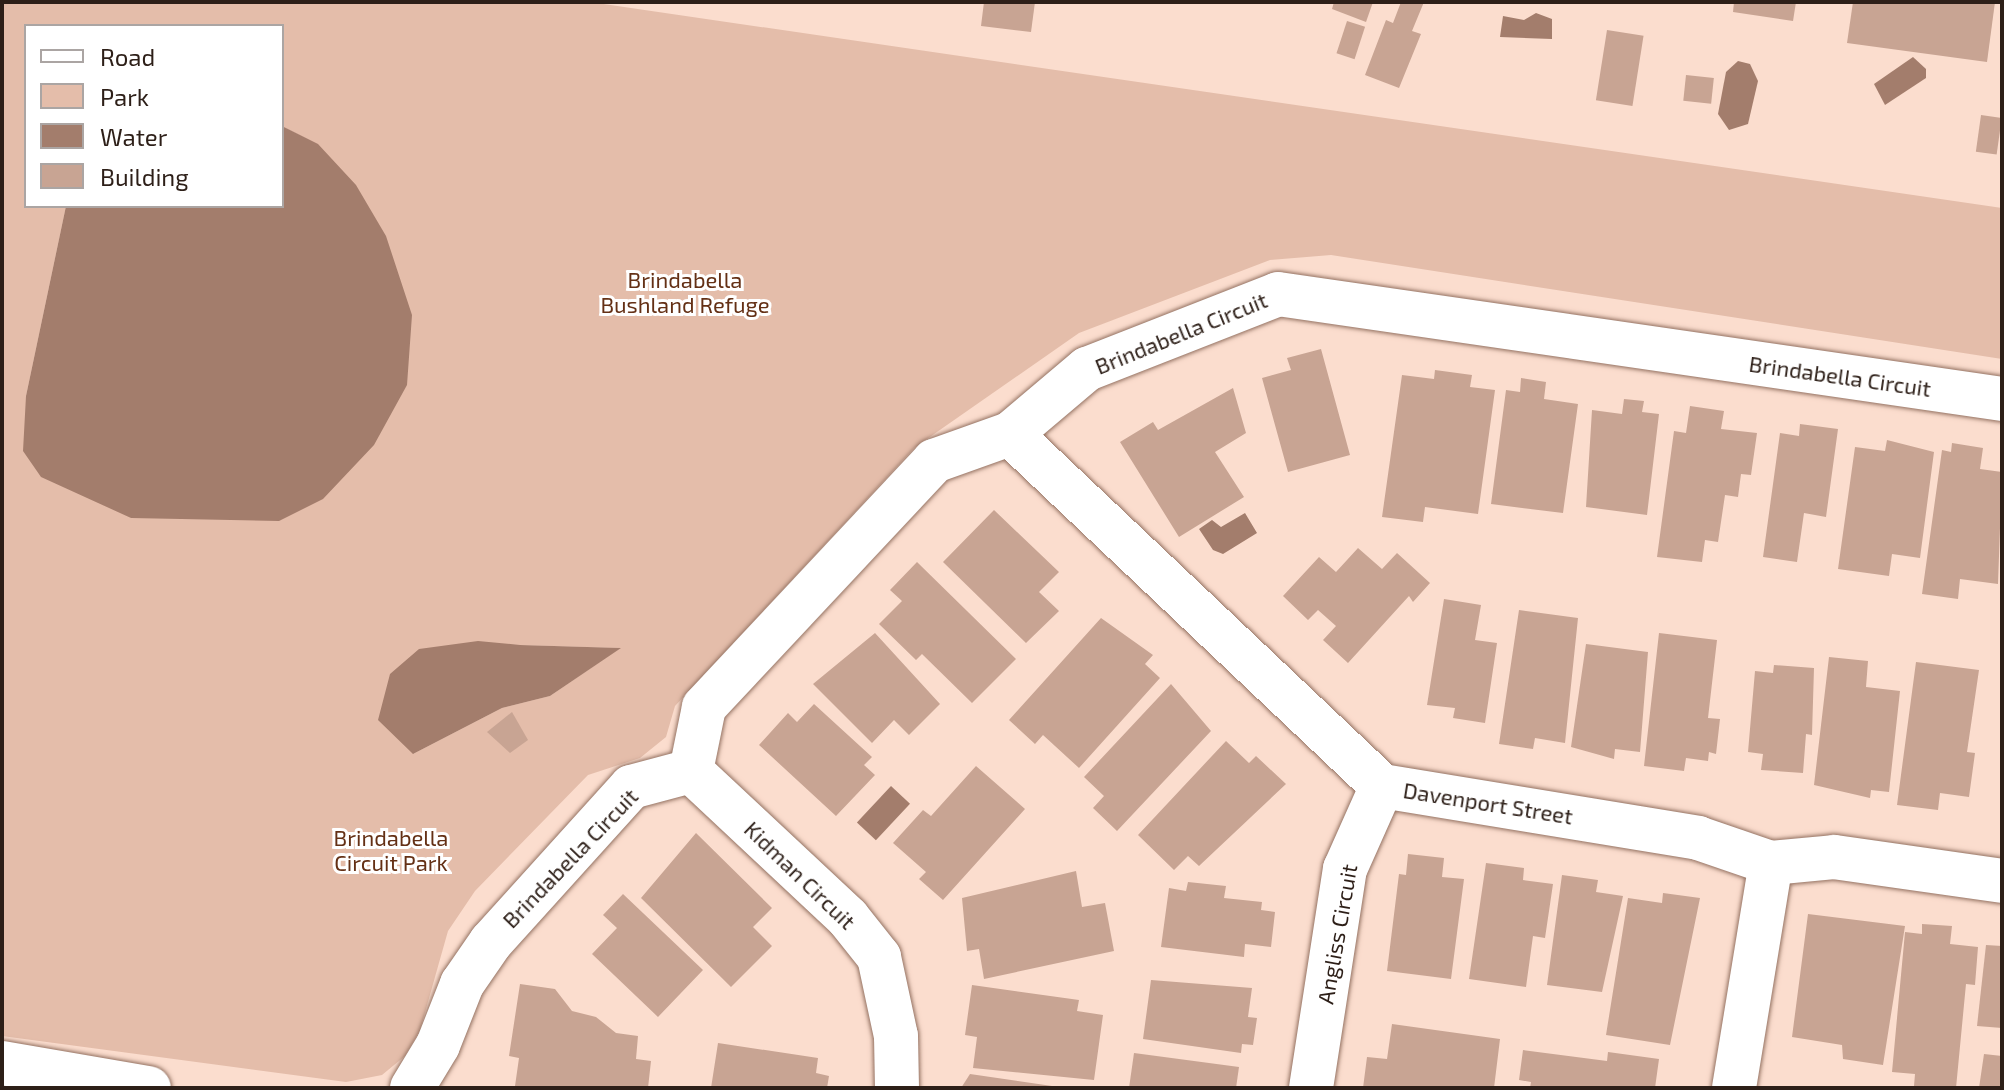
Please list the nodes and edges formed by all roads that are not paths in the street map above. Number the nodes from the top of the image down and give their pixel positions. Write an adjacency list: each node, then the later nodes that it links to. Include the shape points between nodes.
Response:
1 (2002, 399): 2 (street, Brindabella Circuit, via 1278,294 1087,369)
2 (1010, 434): 3 (street, Brindabella Circuit, via 934,461 704,707); 4 (street, Davenport Street, via 1061,489)
3 (691, 771): 9 (street, Brindabella Circuit, via 631,787 491,942 462,984 438,1045); 10 (street, Kidman Circuit, via 848,918 879,957 896,1036)
4 (1382, 786): 5 (street, Davenport Street, via 1698,838); 11 (street, Angliss Circuit, via 1345,869)
5 (1771, 863): 6 (street, Davenport Street, via 1834,857); 12 (street)
6 (2002, 881)
7 (2, 1063): 8 (street)
8 (149, 1088)
9 (412, 1088)
10 (897, 1088)
11 (1311, 1088)
12 (1734, 1088)

